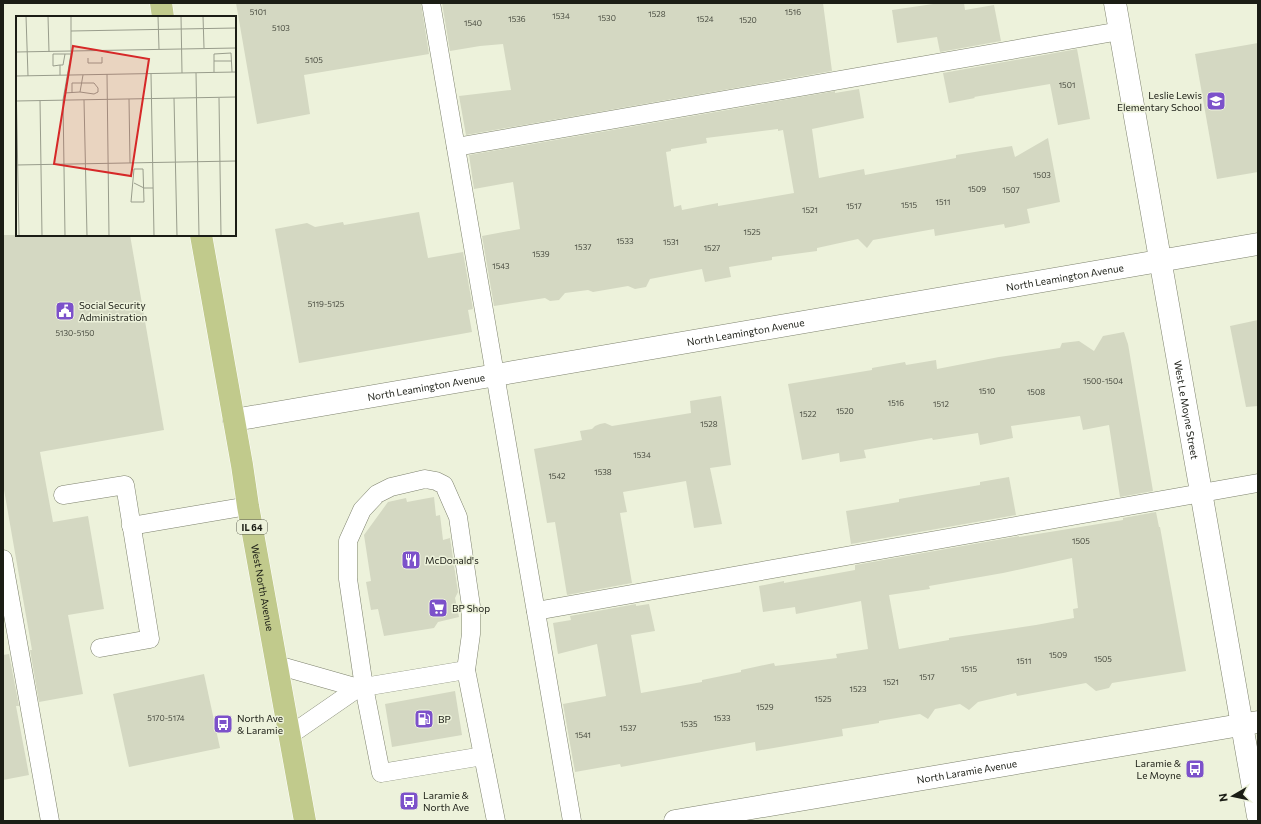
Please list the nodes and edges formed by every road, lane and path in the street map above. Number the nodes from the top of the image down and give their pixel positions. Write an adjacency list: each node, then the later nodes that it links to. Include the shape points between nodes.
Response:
1 (161, 3): 4 (main road)
2 (431, 3): 6 (lane)
3 (1115, 3): 5 (street, West Le Moyne Street)
4 (163, 16)
5 (1120, 31): 6 (lane); 9 (street, West Le Moyne Street)
6 (456, 147): 10 (lane)
7 (201, 236): 11 (main road, West North Avenue / IL 64)
8 (1258, 244): 9 (street, North Leamington Avenue)
9 (1160, 260): 10 (street, North Leamington Avenue); 13 (street, West Le Moyne Street)
10 (495, 375): 11 (street, North Leamington Avenue); 18 (lane)
11 (234, 420): 15 (main road, West North Avenue / IL 64)
12 (1258, 483): 13 (lane)
13 (1202, 493): 18 (lane); 23 (street, West Le Moyne Street)
14 (63, 495): 16 (lane, via 125,485)
15 (248, 506): 16 (lane); 20 (main road, West North Avenue / IL 64)
16 (131, 526): 19 (lane, via 150,639)
17 (3, 559): 27 (lane)
18 (536, 611): 30 (lane)
19 (100, 648)
20 (277, 665): 22 (lane); 24 (main road, West North Avenue / IL 64)
21 (466, 670): 22 (lane); 22 (lane, via 471,634 471,606 458,517 444,485 436,480 425,480 390,487 377,494 362,510 348,540 348,579); 25 (lane)
22 (361, 687): 24 (lane); 25 (lane, via 381,773)
23 (1250, 723): 26 (street, West Le Moyne Street); 31 (street, North Laramie Avenue)
24 (290, 735): 28 (main road, West North Avenue / IL 64)
25 (483, 756): 29 (lane)
26 (1258, 816)
27 (50, 821)
28 (305, 821)
29 (496, 821)
30 (572, 821)
31 (675, 821)

